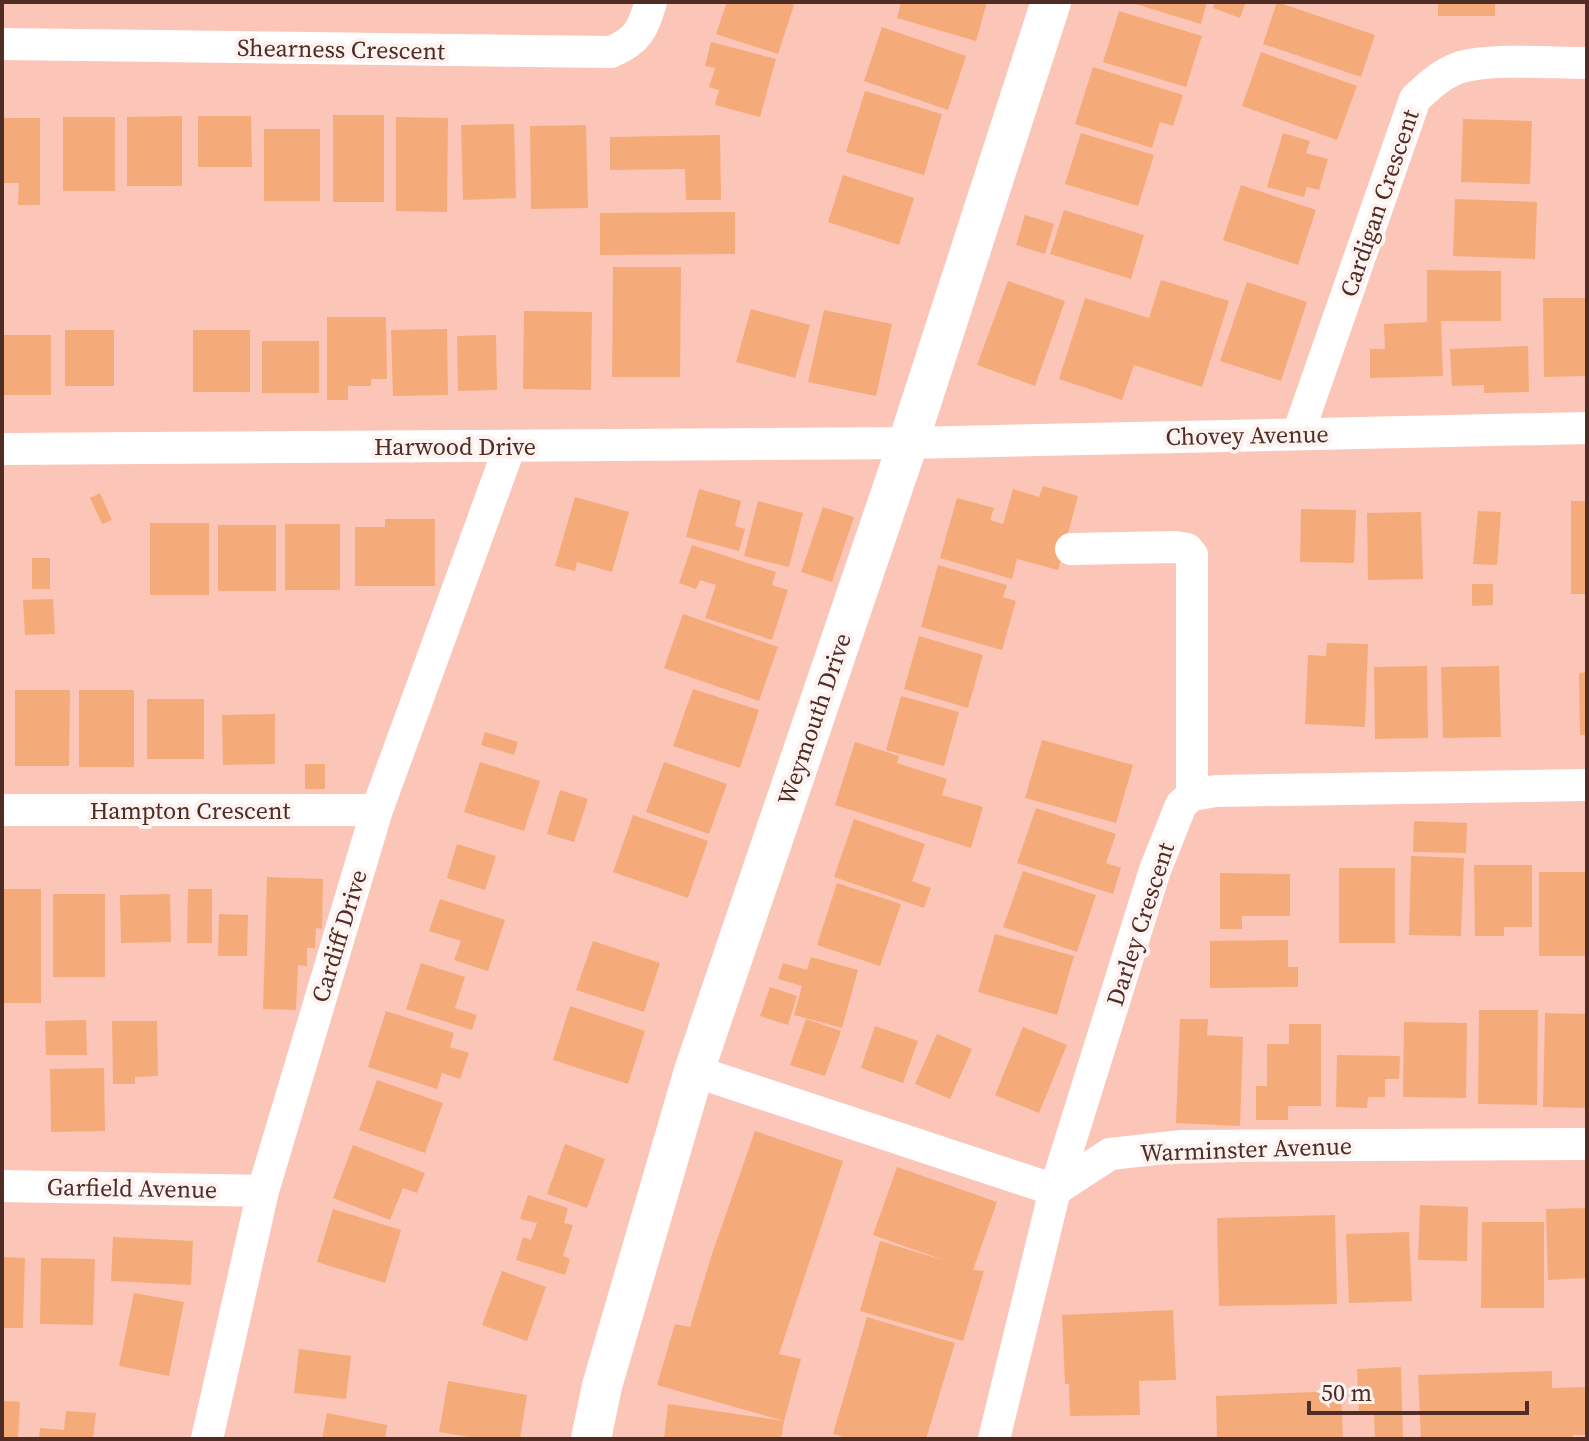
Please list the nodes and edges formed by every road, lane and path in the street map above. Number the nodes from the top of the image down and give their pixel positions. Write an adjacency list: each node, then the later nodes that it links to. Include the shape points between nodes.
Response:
1 (651, 2): 3 (street, Shearness Crescent, via 641,31 611,52)
2 (1051, 2): 7 (street, Weymouth Drive)
3 (2, 44)
4 (1587, 63): 6 (street, Cardigan Crescent, via 1461,67 1435,79 1415,99)
5 (1587, 428): 6 (street, Chovey Avenue)
6 (1298, 434): 7 (street, Chovey Avenue)
7 (908, 443): 8 (street, Harwood Drive); 15 (street, Weymouth Drive)
8 (510, 446): 9 (street, Harwood Drive); 14 (street, Cardiff Drive)
9 (2, 449)
10 (1071, 549): 12 (street, via 1175,547 1192,555)
11 (1587, 785): 12 (street)
12 (1192, 795): 18 (street, Darley Crescent, via 1181,805 1155,870)
13 (2, 810): 14 (street, Hampton Crescent)
14 (377, 810): 19 (street, Cardiff Drive)
15 (694, 1071): 18 (street); 21 (street, Weymouth Drive)
16 (1587, 1144): 18 (street, Warminster Avenue, via 1182,1146 1110,1154)
17 (2, 1186): 19 (street, Garfield Avenue)
18 (1055, 1190): 22 (street, Darley Crescent)
19 (263, 1191): 20 (street, Cardiff Drive)
20 (207, 1439)
21 (591, 1439)
22 (994, 1439)

